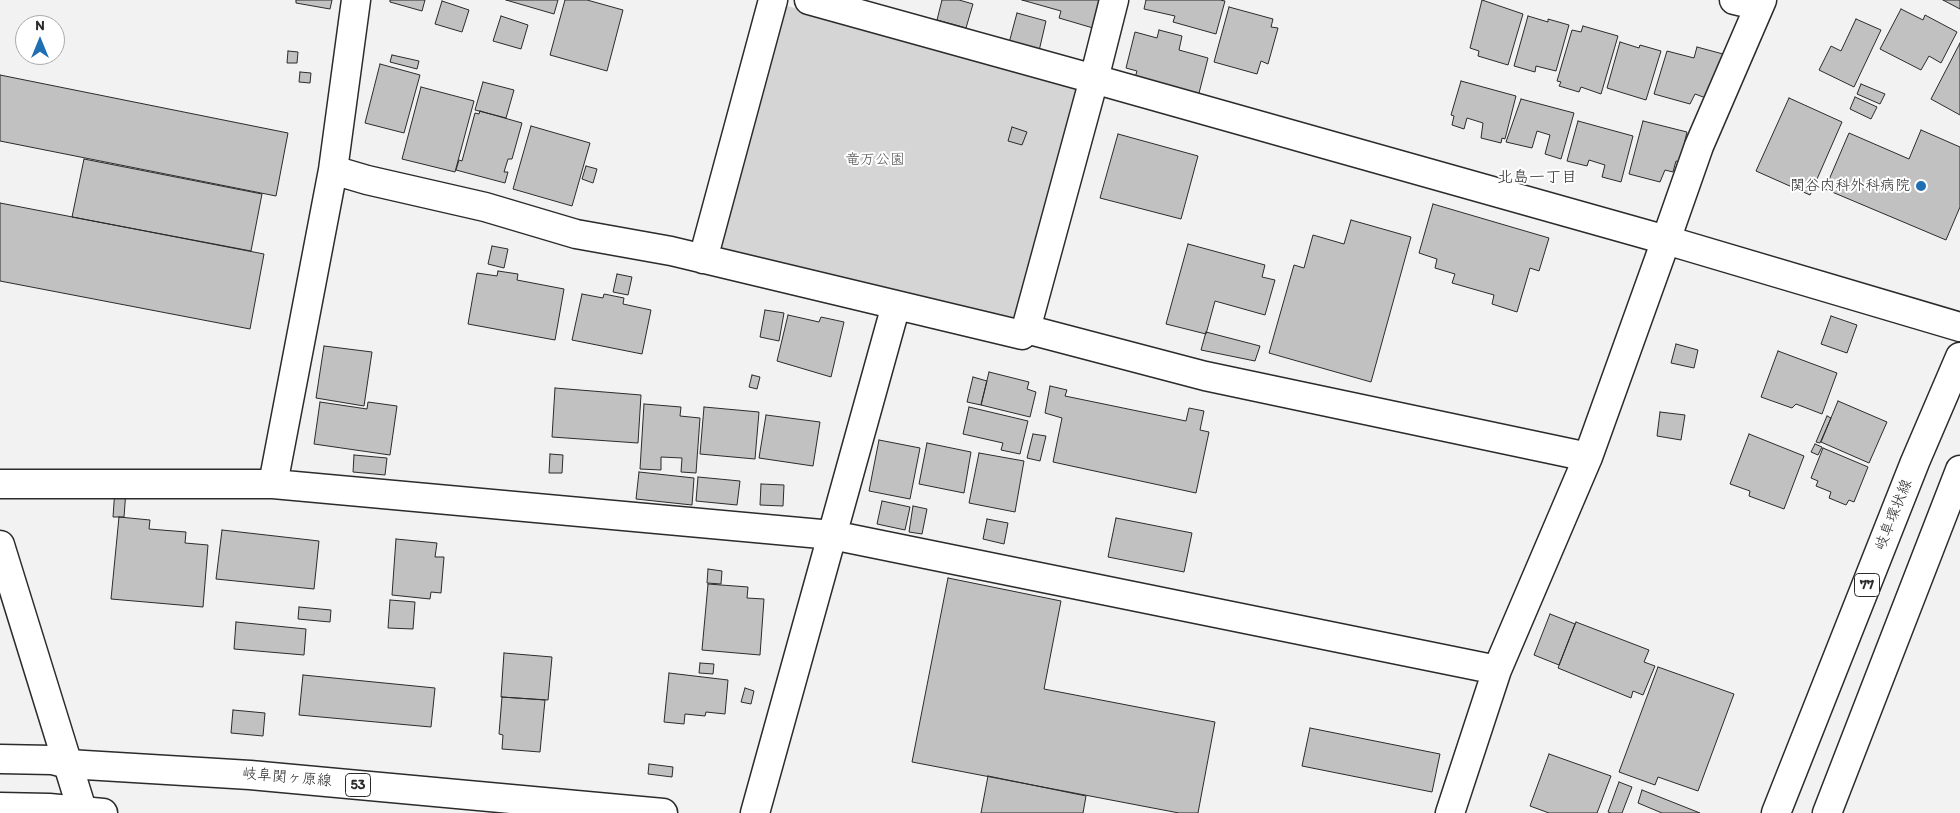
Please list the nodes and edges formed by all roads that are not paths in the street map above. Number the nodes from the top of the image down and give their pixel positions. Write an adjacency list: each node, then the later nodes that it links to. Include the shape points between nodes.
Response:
1 (356, 0): 7 (street)
2 (773, 0): 9 (street)
3 (809, 0): 6 (street)
4 (1114, 0): 6 (street)
5 (1752, 2): 8 (street)
6 (1094, 79): 8 (street); 12 (street)
7 (333, 170): 9 (street, via 485,207 576,234); 17 (street)
8 (1666, 240): 11 (street); 14 (street)
9 (703, 259): 10 (street)
10 (896, 305): 12 (street, via 1022,335); 18 (street)
11 (1960, 327)
12 (1026, 329): 14 (street, via 1205,376)
13 (1960, 358): 28 (street, 岐阜環状線 / 77)
14 (1588, 457): 20 (street)
15 (1960, 470): 29 (street)
16 (0, 484): 17 (street)
17 (273, 484): 18 (street)
18 (832, 535): 20 (street); 26 (street)
19 (0, 544): 22 (street)
20 (1497, 670): 27 (street)
21 (0, 759): 22 (street, 岐阜関ヶ原線 / 53)
22 (60, 762): 24 (street); 25 (street, 岐阜関ヶ原線 / 53, via 250,774)
23 (0, 807): 24 (street)
24 (90, 813)
25 (663, 813)
26 (755, 813)
27 (1450, 813)
28 (1776, 813)
29 (1827, 813)

